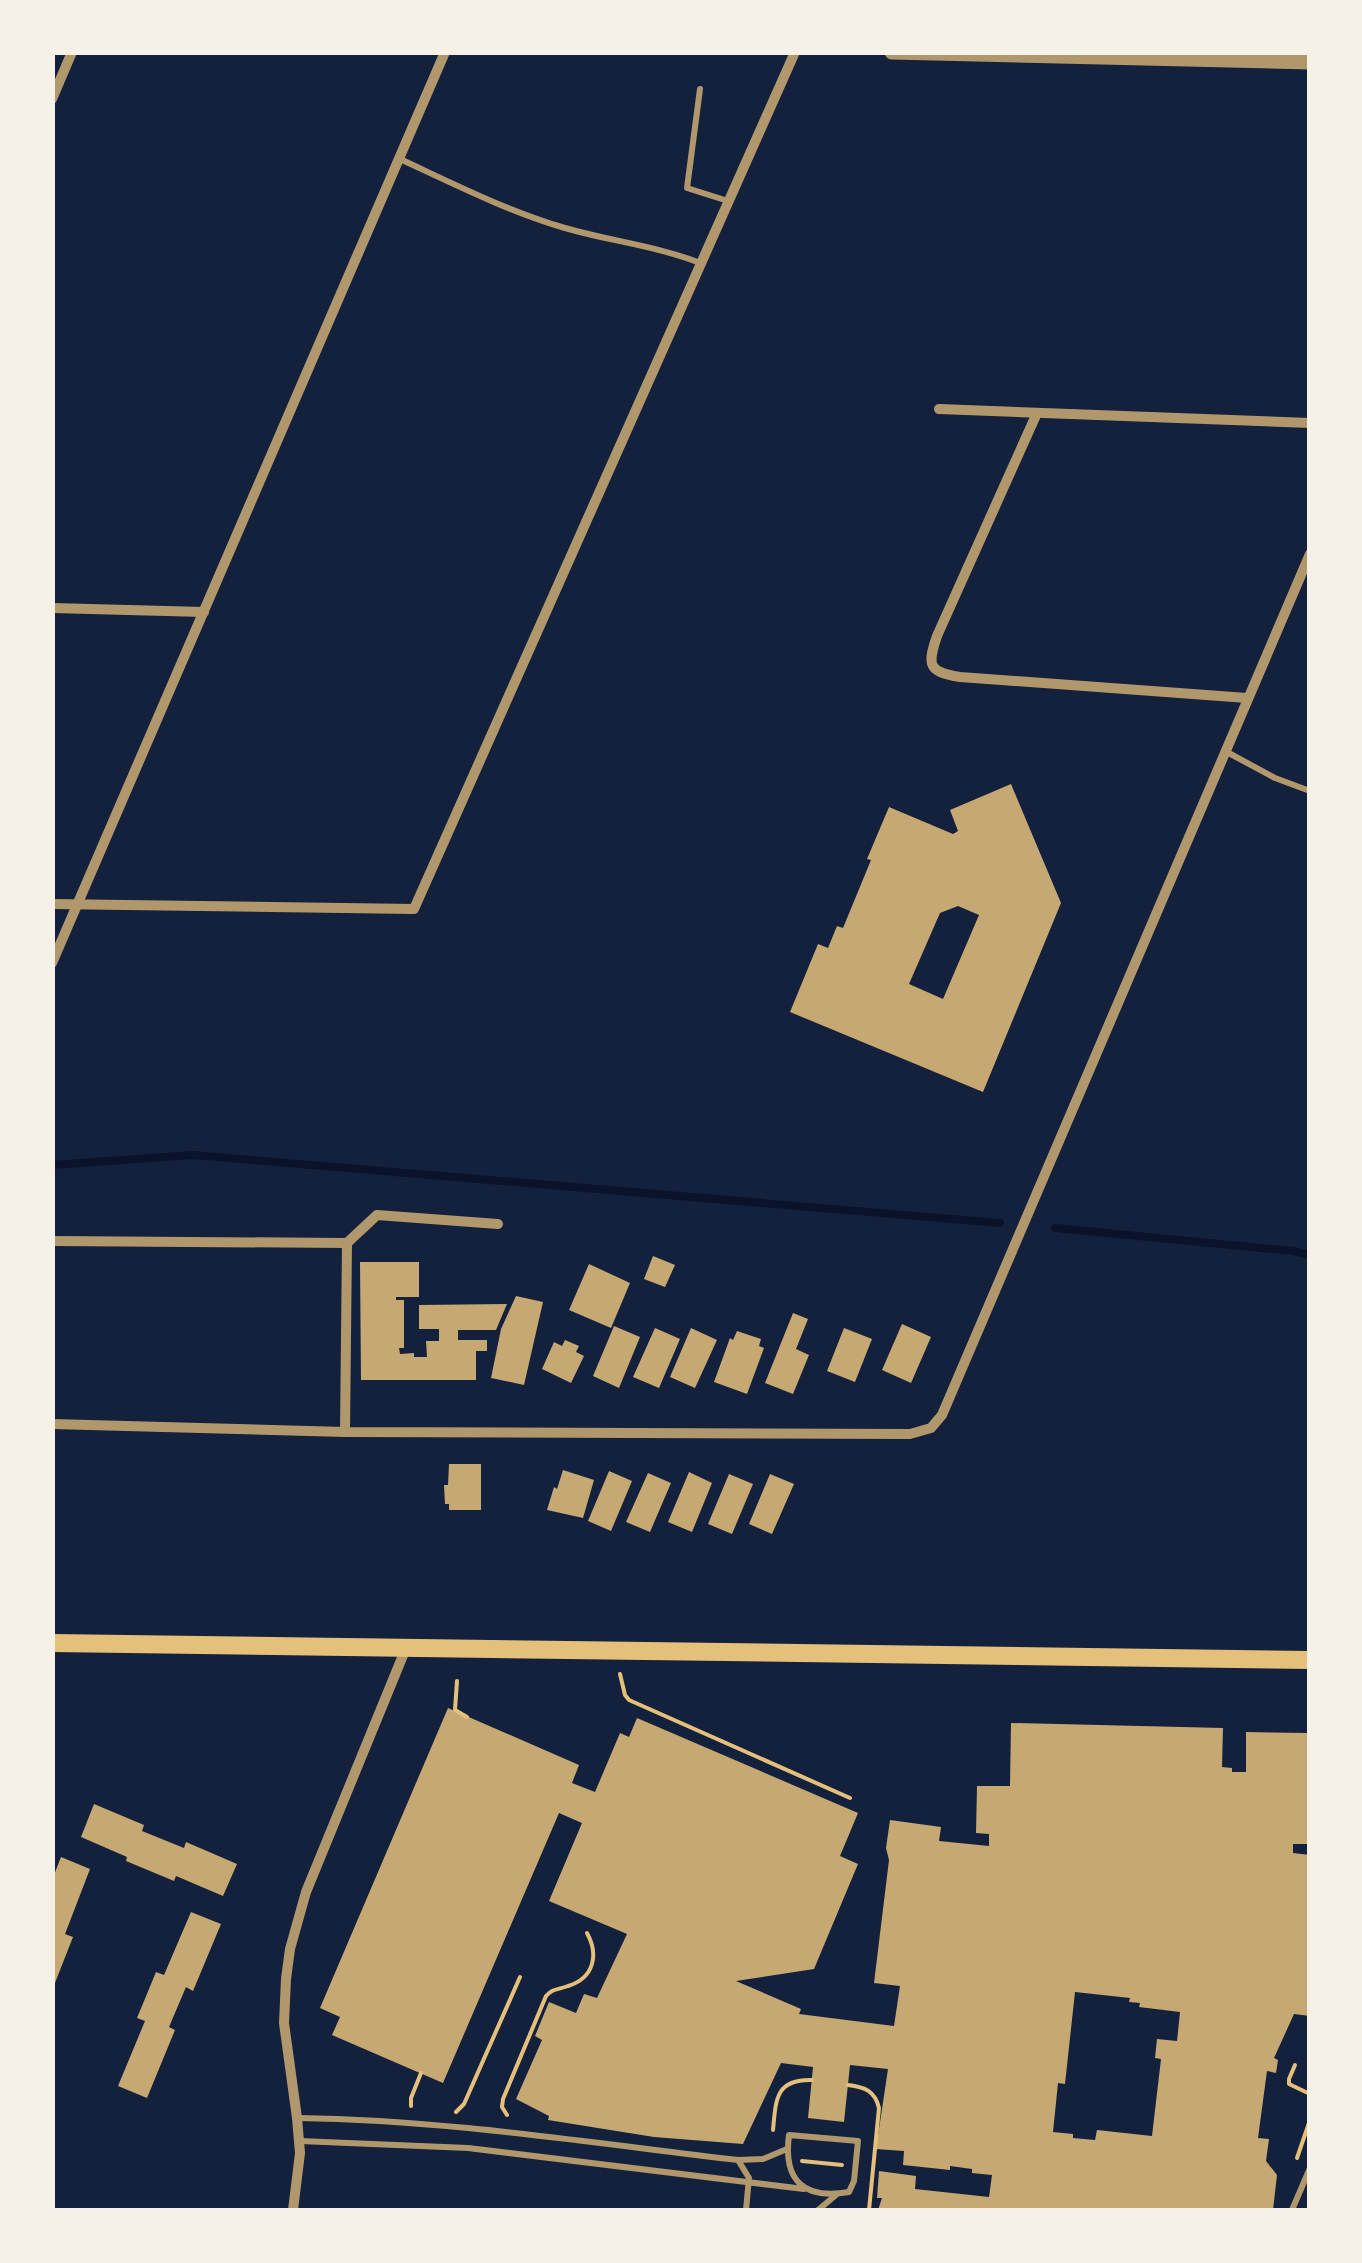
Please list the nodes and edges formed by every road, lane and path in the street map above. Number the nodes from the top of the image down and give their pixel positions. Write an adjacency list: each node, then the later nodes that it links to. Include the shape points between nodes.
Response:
1 (72, 52): 9 (street)
2 (446, 52): 10 (street)
3 (795, 52): 11 (street)
4 (892, 52): 5 (street)
5 (1077, 55): 6 (street)
6 (1166, 56): 7 (street)
7 (1310, 62)
8 (700, 89): 11 (lane, via 686,188)
9 (52, 99)
10 (400, 159): 12 (lane, via 548,222); 18 (street)
11 (729, 201): 12 (street)
12 (702, 263): 23 (street, via 414,909)
13 (939, 409): 14 (street)
14 (1038, 413): 15 (street); 19 (street, via 937,636 930,655 934,668 960,677)
15 (1310, 422)
16 (1310, 554): 19 (street)
17 (52, 608): 18 (street)
18 (204, 612): 23 (street)
19 (1247, 698): 20 (street)
20 (1224, 751): 21 (lane); 29 (street, via 931,1428 910,1434)
21 (1310, 791)
22 (52, 904): 23 (street)
23 (78, 904): 24 (street)
24 (52, 963)
25 (498, 1224): 27 (street, via 377,1215)
26 (52, 1242): 27 (street)
27 (347, 1243): 29 (street)
28 (52, 1424): 29 (street)
29 (345, 1432)
30 (52, 1643): 31 (main road)
31 (406, 1648): 32 (main road); 45 (street, via 293,1935 284,2023)
32 (1310, 1660)
33 (620, 1674): 36 (path, via 629,1700)
34 (457, 1681): 35 (path, via 455,1710)
35 (467, 1717)
36 (850, 1798)
37 (587, 1933): 46 (path, via 592,1966 581,1980 546,1996 503,2099)
38 (520, 1977): 44 (path, via 464,2104)
39 (1294, 2065): 42 (path, via 1289,2084)
40 (421, 2073): 43 (path, via 410,2102)
41 (812, 2080): 47 (path, via 781,2090)
42 (1310, 2094)
43 (416, 2113)
44 (450, 2114)
45 (298, 2118): 48 (street); 50 (lane, via 476,2128)
46 (511, 2119)
47 (773, 2136)
48 (299, 2141): 54 (lane, via 468,2148); 57 (street)
49 (787, 2149): 50 (lane); 55 (lane); 56 (lane, via 789,2135 858,2141 852,2188)
50 (738, 2160): 54 (lane)
51 (802, 2161): 52 (path)
52 (842, 2165)
53 (1310, 2168): 60 (lane)
54 (750, 2182): 55 (lane); 58 (lane)
55 (804, 2189): 56 (lane)
56 (837, 2193): 59 (lane)
57 (293, 2210)
58 (746, 2210)
59 (818, 2210)
60 (1292, 2210)

